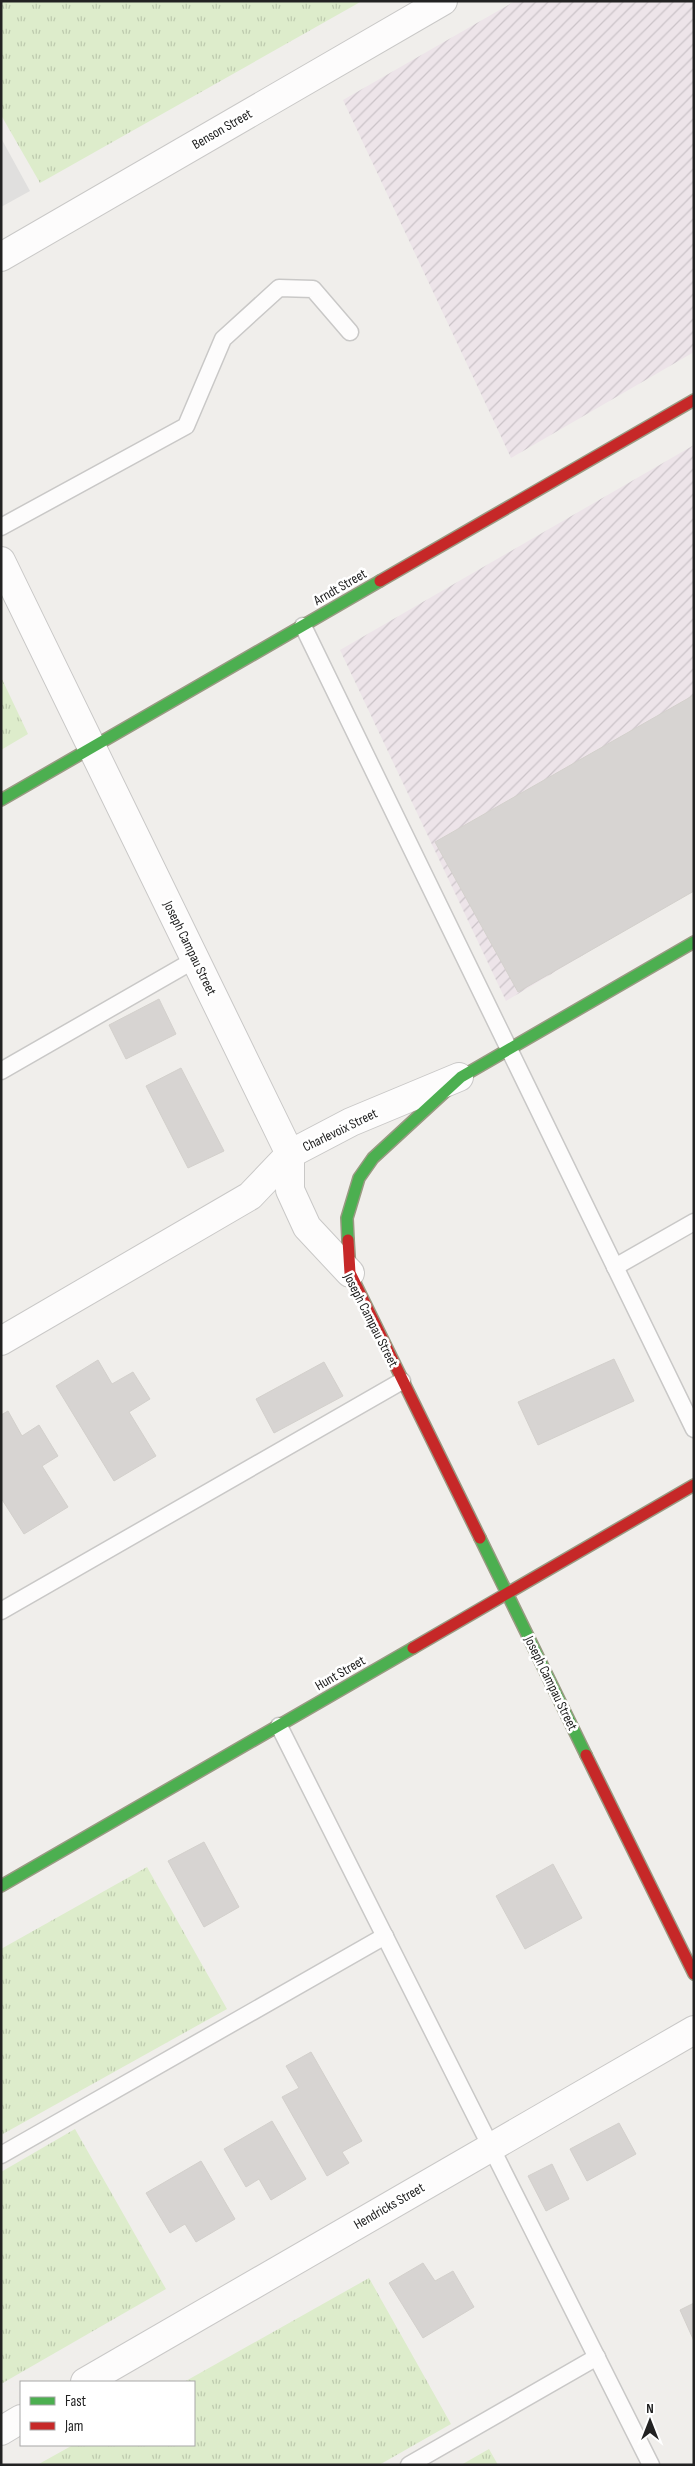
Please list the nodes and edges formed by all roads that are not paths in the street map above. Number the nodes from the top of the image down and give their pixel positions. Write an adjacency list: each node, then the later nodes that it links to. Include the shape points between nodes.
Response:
1 (443, 1): 2 (street, Benson Street)
2 (1, 257)
3 (350, 332): 5 (lane, via 313,289 279,288 223,339 186,426)
4 (694, 400): 7 (street, Arndt Street)
5 (1, 527)
6 (1, 562): 8 (street, Joseph Campau Street)
7 (303, 626): 8 (street, Arndt Street); 12 (lane)
8 (92, 748): 9 (street, Arndt Street); 11 (street, Joseph Campau Street)
9 (1, 800)
10 (694, 942): 12 (street, Charlevoix Street)
11 (196, 959): 13 (lane); 15 (street, Joseph Campau Street)
12 (509, 1048): 14 (street, Charlevoix Street); 17 (lane)
13 (1, 1071)
14 (461, 1076): 15 (street, Charlevoix Street, via 351,1122); 18 (street, via 373,1158 359,1178 346,1218)
15 (290, 1154): 18 (street, Joseph Campau Street, via 290,1190 307,1227); 19 (street, Charlevoix Street, via 250,1196)
16 (694, 1222): 17 (lane)
17 (615, 1267): 21 (lane)
18 (350, 1274): 20 (street, Joseph Campau Street)
19 (1, 1341)
20 (402, 1380): 23 (street, Joseph Campau Street); 24 (lane)
21 (694, 1429)
22 (694, 1485): 23 (street, Hunt Street)
23 (507, 1594): 25 (street, Hunt Street); 28 (street, Joseph Campau Street)
24 (1, 1611)
25 (279, 1726): 26 (street, Hunt Street); 27 (lane)
26 (1, 1886)
27 (385, 1936): 30 (lane); 31 (lane)
28 (694, 1974)
29 (694, 2030): 30 (street, Hendricks Street)
30 (491, 2147): 32 (lane); 33 (street, Hendricks Street)
31 (1, 2155)
32 (597, 2357): 36 (lane); 37 (lane)
33 (87, 2381)
34 (20, 2420): 35 (street)
35 (1, 2431)
36 (408, 2465)
37 (651, 2465)

